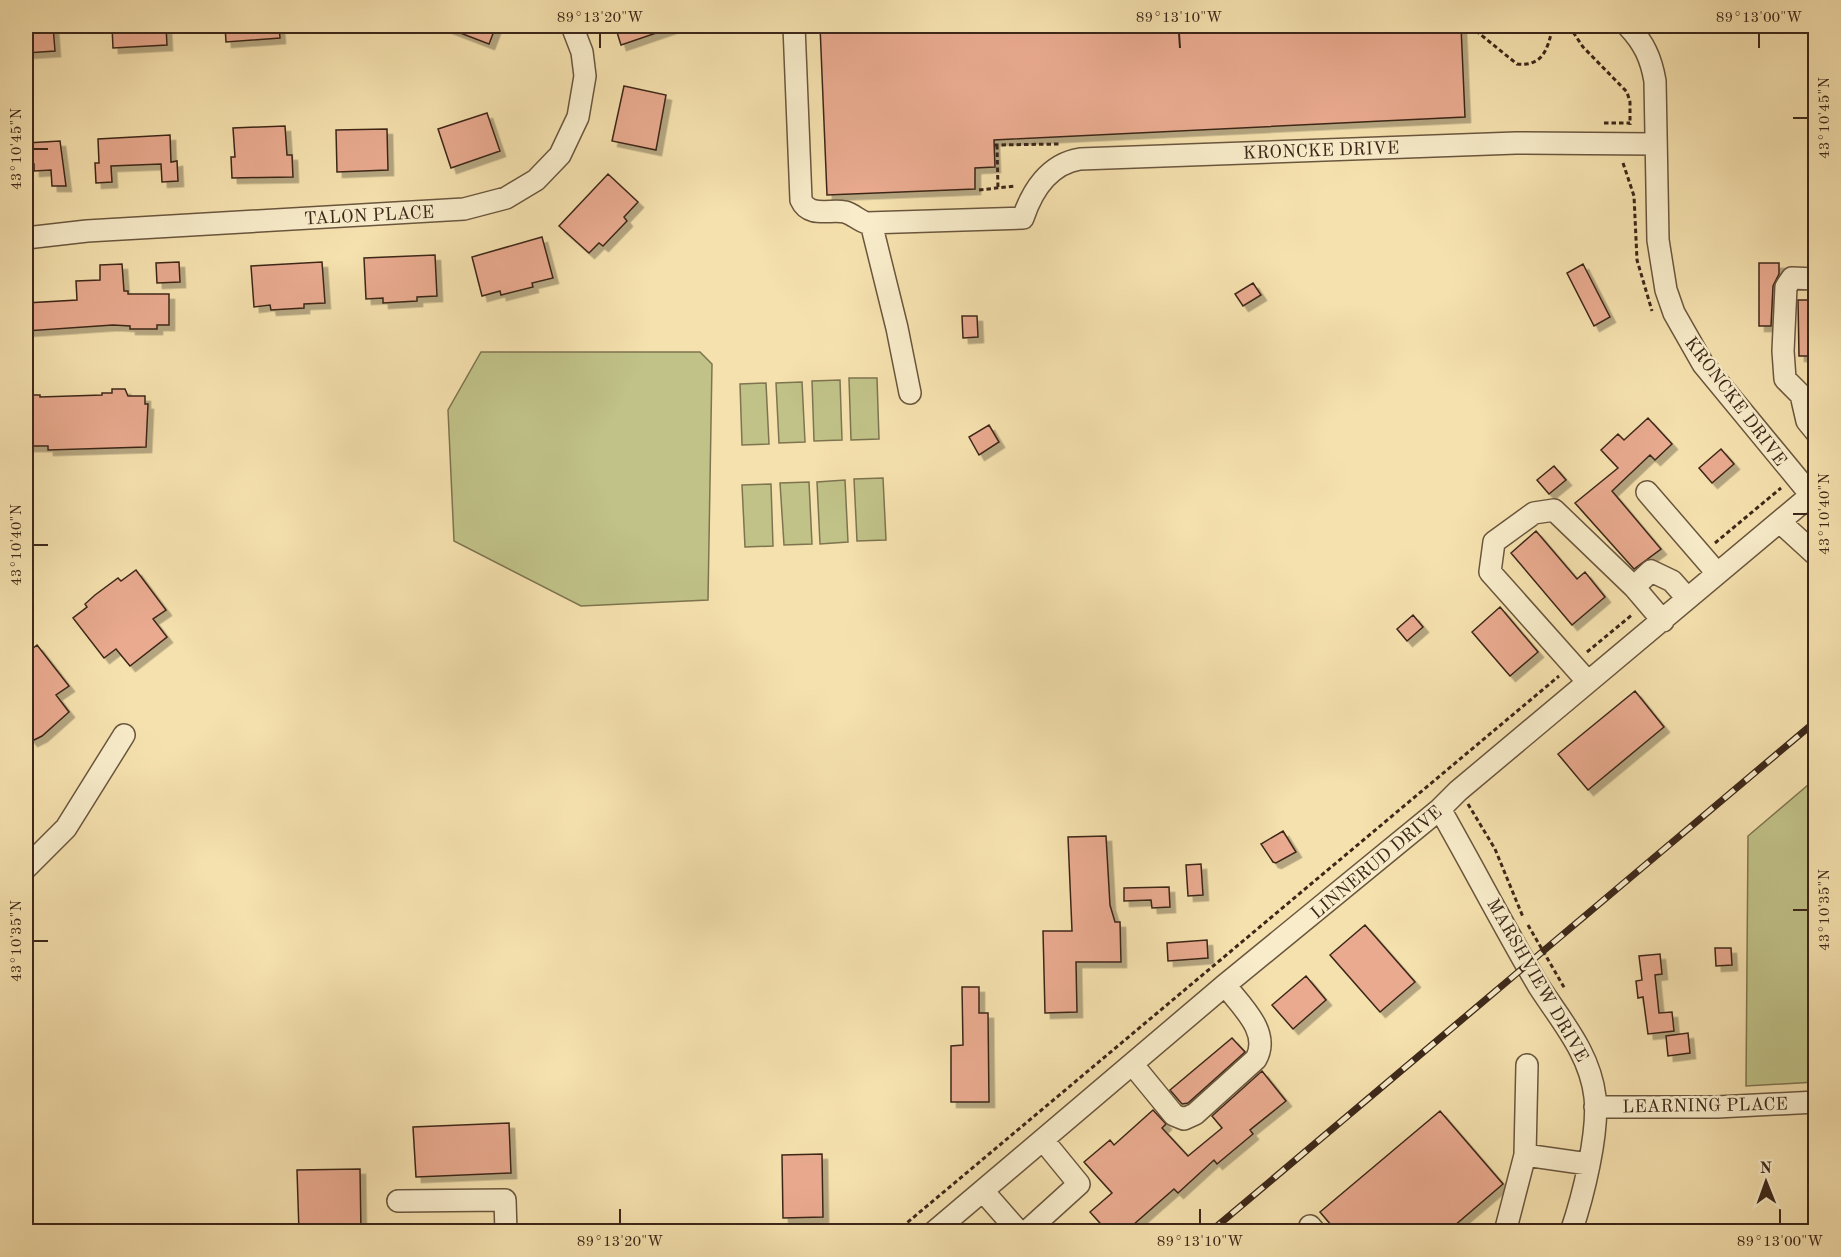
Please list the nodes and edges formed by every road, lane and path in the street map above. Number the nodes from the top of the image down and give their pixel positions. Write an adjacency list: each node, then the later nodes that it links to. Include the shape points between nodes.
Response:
1 (572, 26): 10 (street, TALON PLACE, via 582,52 585,76 578,117 560,155 537,180 506,198 464,209)
2 (794, 26): 9 (street, KRONCKE DRIVE, via 801,200 813,211 845,212)
3 (1470, 26): 4 (path, via 1517,64 1524,65 1537,61 1546,52)
4 (1553, 26)
5 (1628, 26): 7 (street, via 1651,60 1655,81)
6 (1061, 144): 8 (path, via 996,145)
7 (1654, 144): 9 (street, KRONCKE DRIVE, via 1516,143 1080,159 1059,165 1051,172 1031,199 1023,219); 16 (street, KRONCKE DRIVE, via 1658,240 1674,313 1703,364)
8 (998, 189)
9 (871, 223): 12 (street)
10 (26, 238)
11 (1815, 279): 13 (street, via 1792,278 1786,287 1783,351 1785,379 1801,395 1807,421)
12 (910, 393)
13 (1815, 432)
14 (1780, 489): 18 (path)
15 (1647, 492): 18 (street)
16 (1813, 493): 17 (street, LINNERUD DRIVE)
17 (1780, 522): 19 (street); 20 (street, LINNERUD DRIVE)
18 (1701, 555): 20 (street)
19 (1815, 555)
20 (1717, 573): 22 (street, LINNERUD DRIVE)
21 (1640, 595): 22 (street, via 1651,571 1672,581); 23 (street); 24 (path); 24 (street, via 1554,510 1534,513 1494,542 1490,572)
22 (1687, 598): 23 (street, LINNERUD DRIVE)
23 (1663, 621): 25 (street, LINNERUD DRIVE)
24 (1572, 665): 25 (street); 42 (path)
25 (1588, 682): 27 (street, LINNERUD DRIVE)
26 (124, 735): 29 (street, via 66,828)
27 (1440, 809): 30 (street, LINNERUD DRIVE); 35 (street, MARSHVIEW DRIVE, via 1537,983 1586,1057)
28 (1472, 810): 31 (path, via 1495,849 1522,916)
29 (26, 868)
30 (1225, 986): 32 (street, LINNERUD DRIVE); 32 (street, via 1261,1035 1262,1048 1256,1059 1195,1114 1184,1119 1174,1115)
31 (1568, 994)
32 (1133, 1065): 36 (street, LINNERUD DRIVE)
33 (1527, 1065): 37 (street)
34 (1815, 1102): 35 (street, LEARNING PLACE)
35 (1595, 1107): 38 (street, MARSHVIEW DRIVE)
36 (1043, 1140): 39 (street, LINNERUD DRIVE); 45 (street, via 1079,1184)
37 (1525, 1155): 38 (street); 46 (street)
38 (1588, 1164): 47 (street, MARSHVIEW DRIVE)
39 (983, 1191): 43 (street, LINNERUD DRIVE); 44 (street)
40 (398, 1201): 41 (street, via 505,1200)
41 (506, 1232)
42 (896, 1232)
43 (934, 1232)
44 (1019, 1232)
45 (1026, 1232)
46 (1505, 1232)
47 (1571, 1232)

